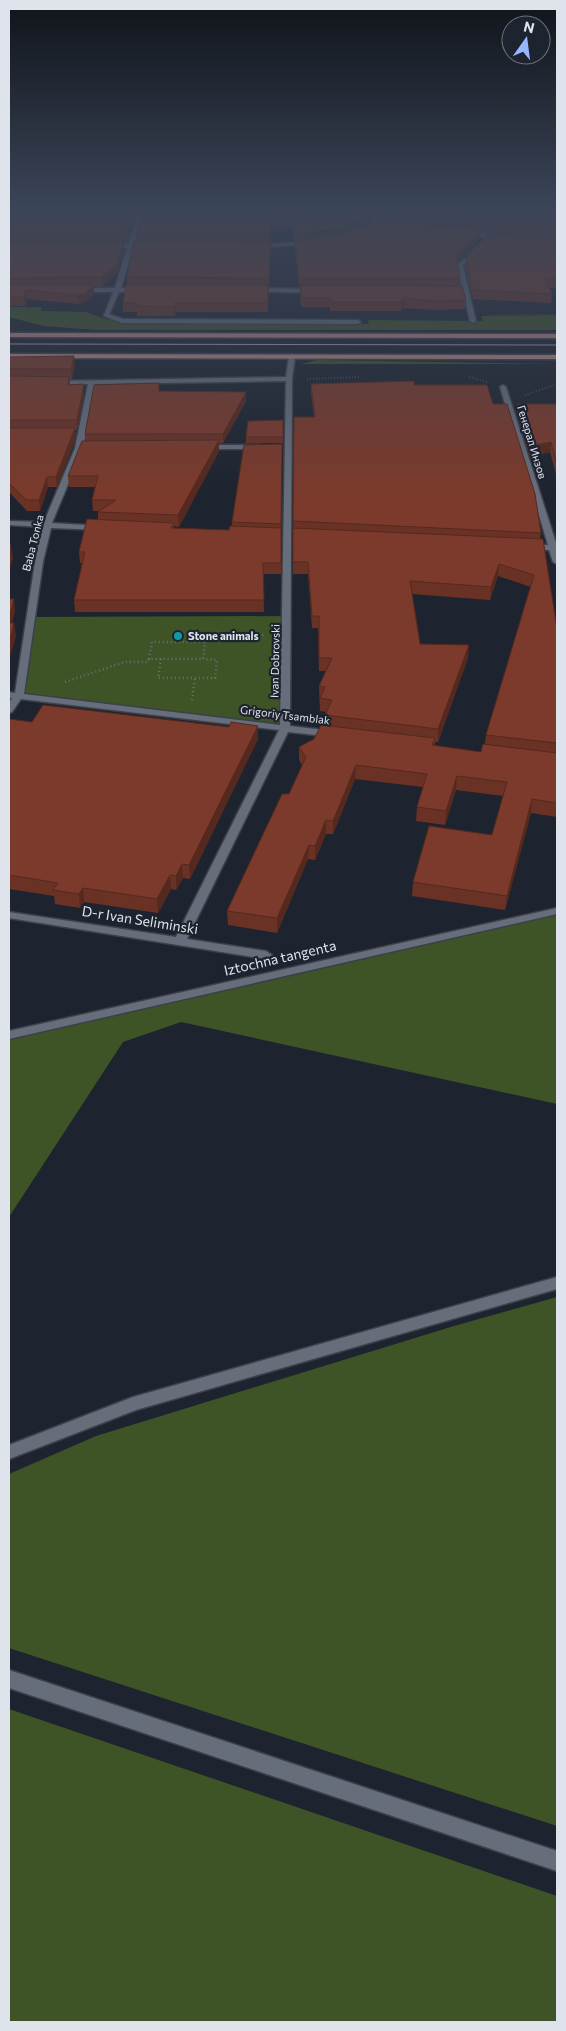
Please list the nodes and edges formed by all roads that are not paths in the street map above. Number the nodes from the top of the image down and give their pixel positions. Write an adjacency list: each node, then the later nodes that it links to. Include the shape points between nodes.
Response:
1 (111, 302): 4 (street, via 106,315 122,321)
2 (468, 302): 3 (street)
3 (472, 318)
4 (358, 322)
5 (9, 335): 6 (main road)
6 (557, 336)
7 (9, 356): 8 (main road)
8 (292, 356): 9 (main road); 10 (street, Ivan Dobrovski)
9 (557, 357)
10 (289, 379): 12 (street); 26 (street, Ivan Dobrovski, via 283,447 287,535)
11 (46, 382): 12 (street)
12 (92, 383): 15 (street, Baba Tonka, via 77,434)
13 (503, 387): 22 (street, Генерал Инзов)
14 (268, 447): 17 (street)
15 (79, 448): 16 (street); 19 (street, Baba Tonka)
16 (89, 448)
17 (199, 448)
18 (9, 523): 19 (street)
19 (47, 525): 20 (street); 24 (street, Baba Tonka)
20 (114, 528)
21 (514, 546): 22 (street)
22 (555, 548): 23 (street, Генерал Инзов)
23 (557, 562)
24 (14, 696): 25 (street, Baba Tonka); 26 (street, Grigoriy Tsamblak)
25 (9, 710)
26 (285, 728): 27 (street, Grigoriy Tsamblak); 30 (street, Ivan Dobrovski)
27 (343, 735)
28 (557, 912): 32 (street, Iztochna tangenta)
29 (9, 915): 30 (street, D-r Ivan Seliminski)
30 (180, 941): 31 (street, D-r Ivan Seliminski)
31 (266, 955)
32 (9, 1035)
33 (557, 1283): 34 (street, via 133,1404)
34 (9, 1452)
35 (9, 1679): 36 (street)
36 (557, 1862)

